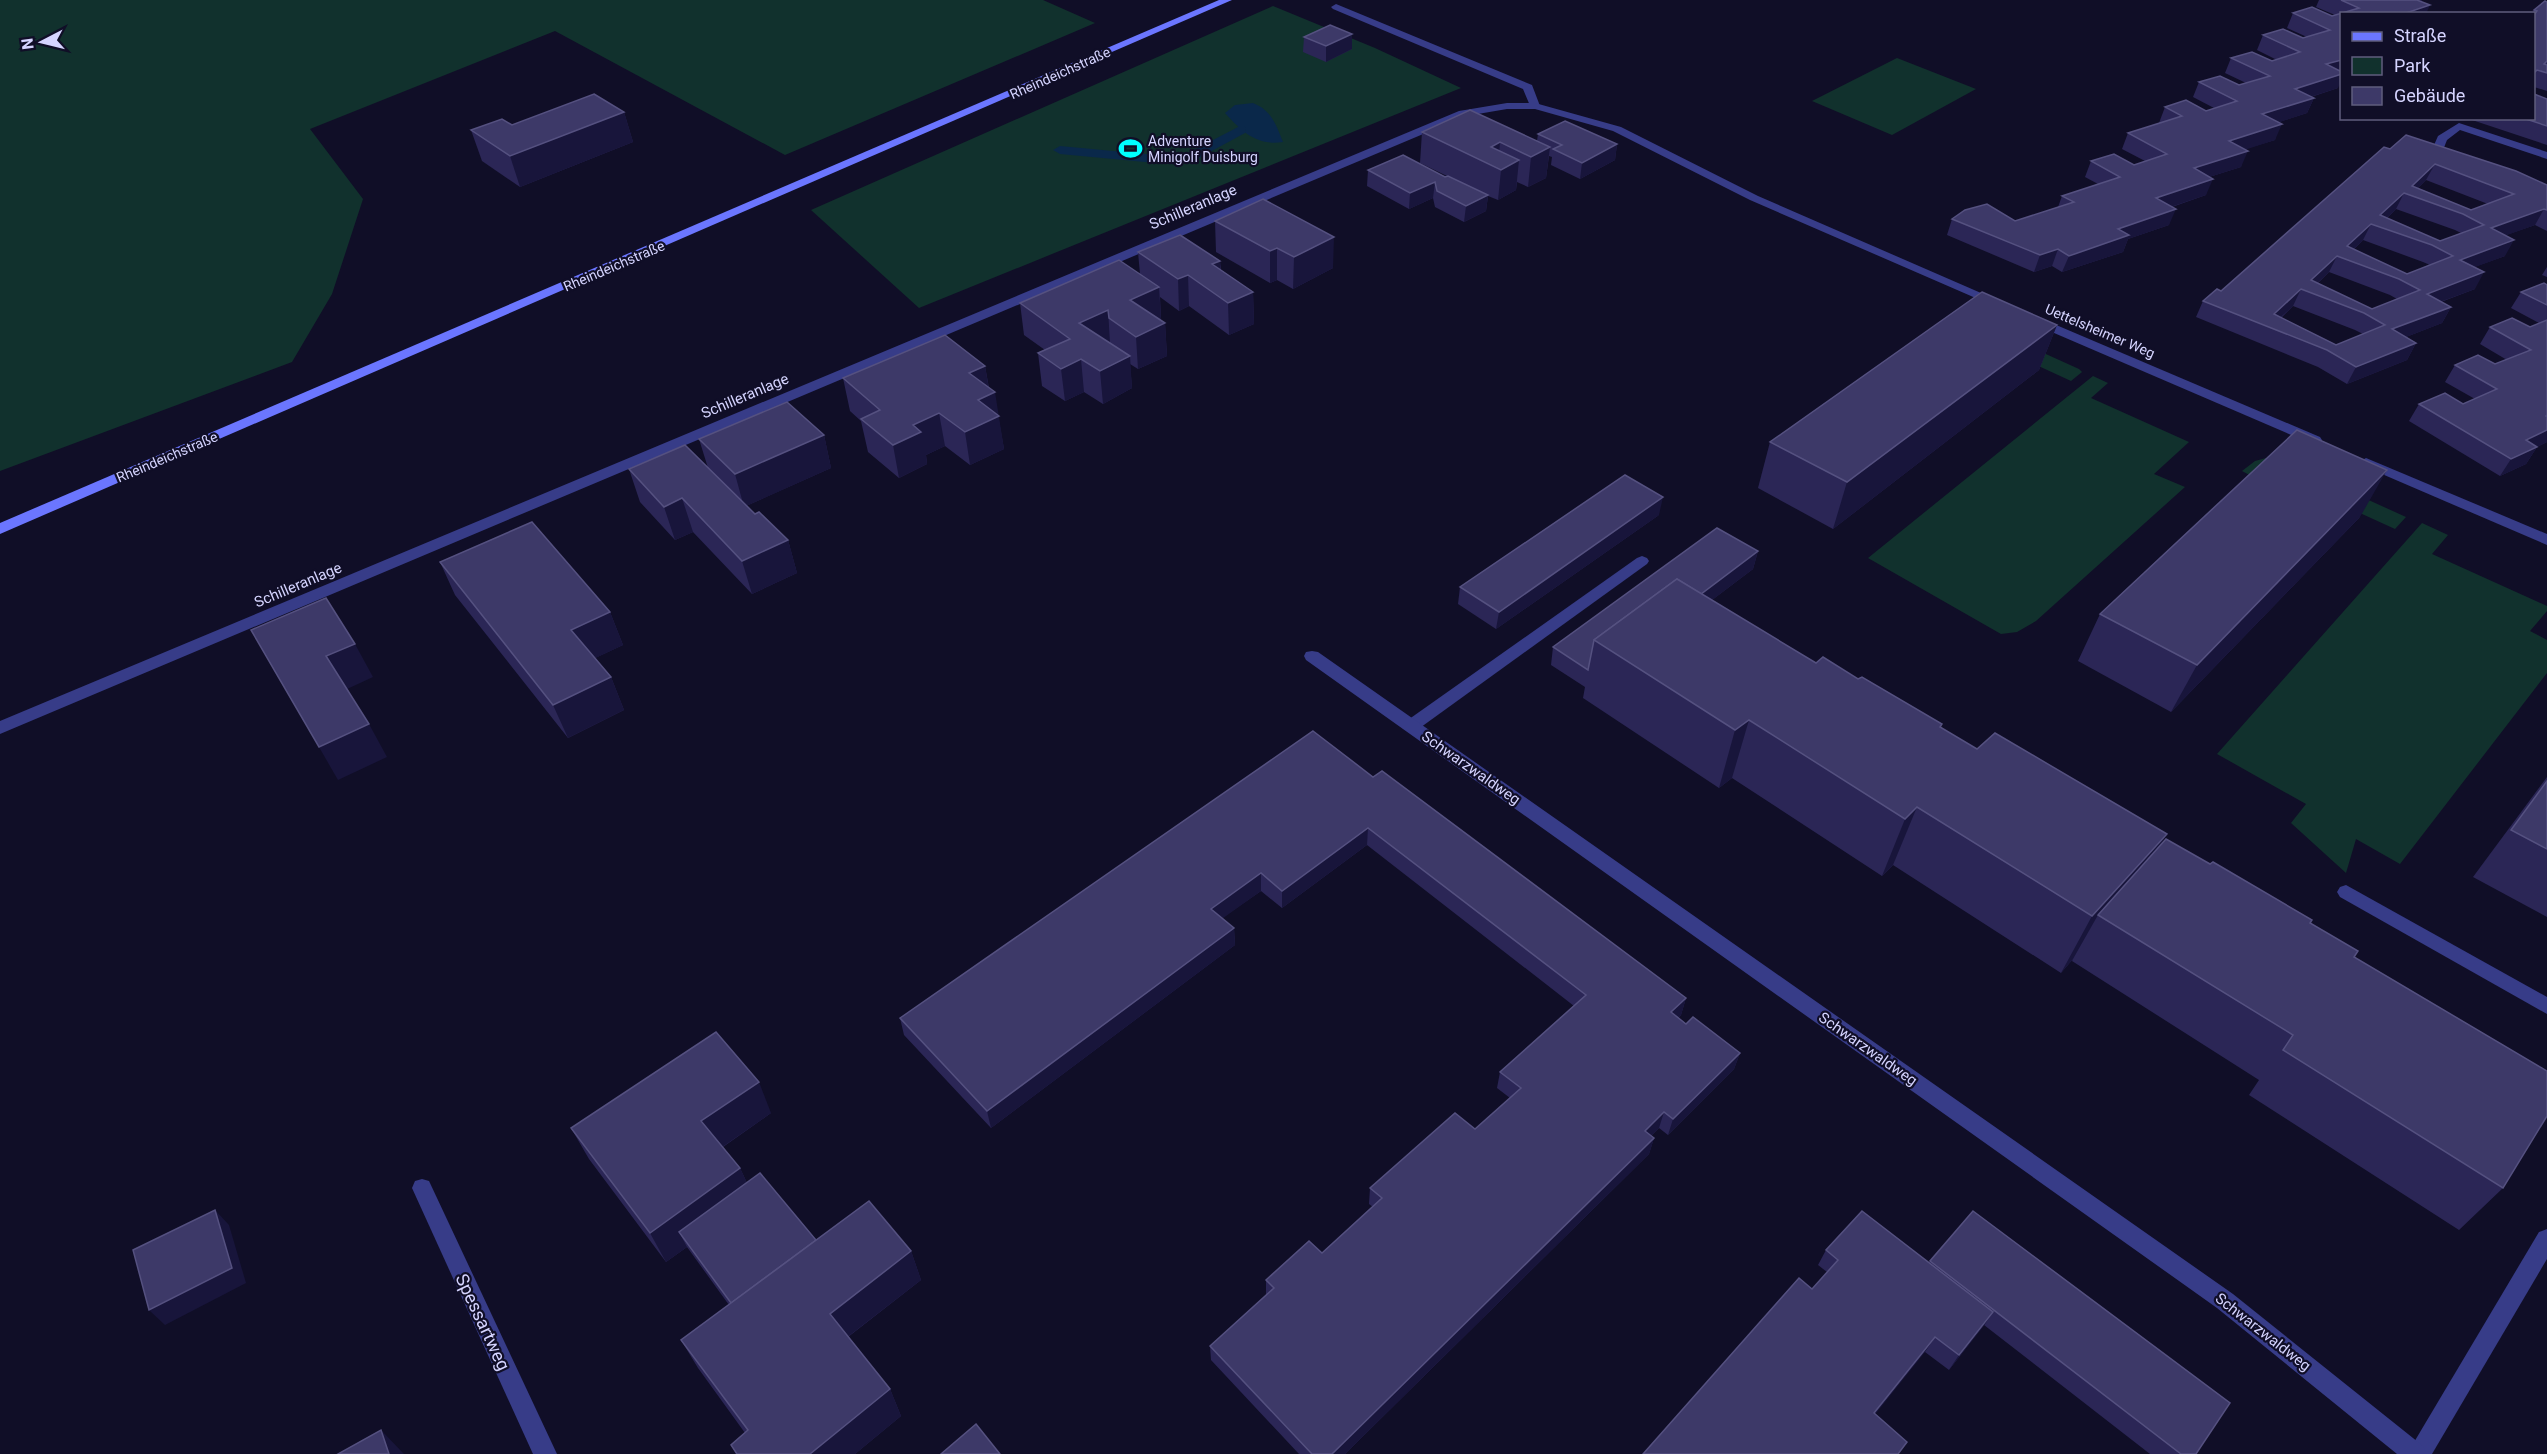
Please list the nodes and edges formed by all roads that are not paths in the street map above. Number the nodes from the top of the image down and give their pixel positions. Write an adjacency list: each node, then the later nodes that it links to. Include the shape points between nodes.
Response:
1 (1227, 0): 9 (main road, Rheindeichstraße)
2 (1336, 7): 4 (street, via 1528,87)
3 (1508, 106): 4 (street, Uettelsheimer Weg); 14 (street, Schilleranlage, via 1463,113 1423,128)
4 (1535, 106): 7 (street, Uettelsheimer Weg, via 1617,129 1754,198)
5 (2547, 156): 6 (street, via 2458,126 2442,138 2437,152)
6 (2459, 160)
7 (2326, 444)
8 (2357, 458): 10 (street)
9 (0, 529)
10 (2547, 540)
11 (1642, 561): 13 (street)
12 (1312, 656): 13 (street, Schwarzwaldweg)
13 (1411, 726): 20 (street, Schwarzwaldweg, via 2225,1301)
14 (0, 728)
15 (2346, 892): 16 (street)
16 (2547, 1006)
17 (422, 1188): 19 (street, Spessartweg)
18 (2547, 1239): 20 (street)
19 (545, 1454)
20 (2417, 1454)

